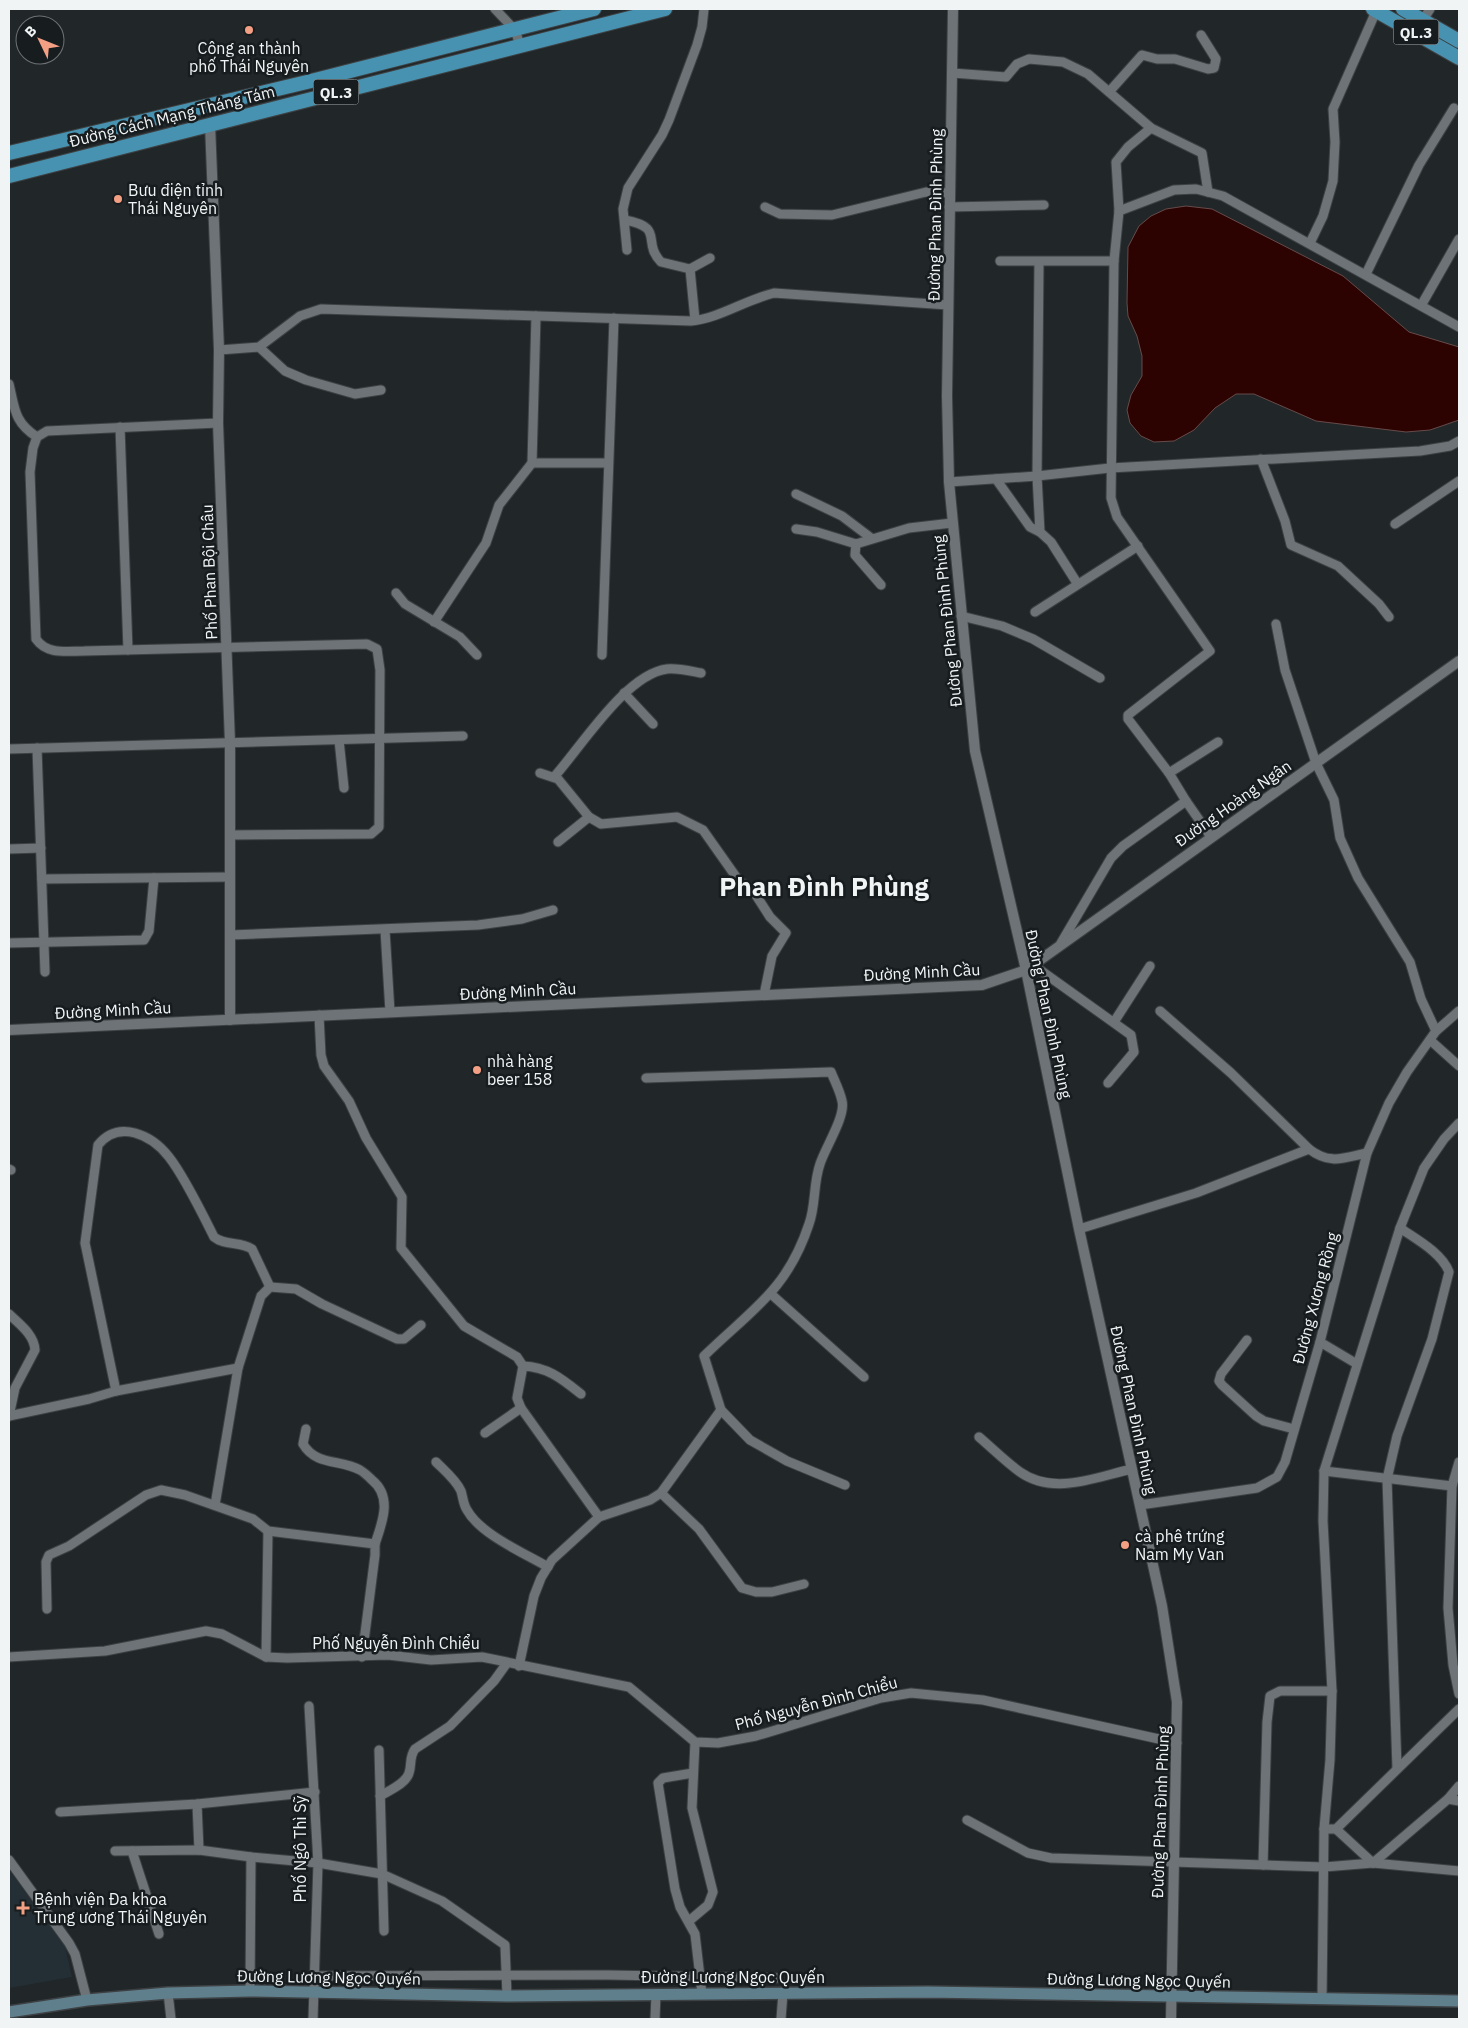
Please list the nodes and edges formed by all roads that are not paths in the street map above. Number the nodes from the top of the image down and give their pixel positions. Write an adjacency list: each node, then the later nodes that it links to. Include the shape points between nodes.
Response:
1 (495, 9): 9 (street)
2 (594, 9): 9 (highway, Đường Cách Mạng Tháng Tám / QL.3)
3 (665, 9): 12 (highway, Đường Cách Mạng Tháng Tám / QL.3)
4 (704, 9): 27 (street, via 697,45 669,120 628,188 623,203)
5 (953, 9): 14 (street, Đường Phan Đình Phùng)
6 (1375, 9): 8 (highway, QL.3); 29 (street, via 1333,109 1333,181 1327,206)
7 (1403, 9): 8 (highway, QL.3)
8 (1423, 20): 11 (highway, QL.3); 13 (highway, QL.3)
9 (515, 30): 12 (street); 19 (highway, Đường Cách Mạng Tháng Tám / QL.3)
10 (1200, 35): 15 (street, via 1216,59 1214,68 1142,55)
11 (1459, 41)
12 (520, 45): 17 (highway, Đường Cách Mạng Tháng Tám / QL.3)
13 (1459, 58)
14 (952, 73): 15 (street, via 1006,77 1021,61 1049,59 1075,66); 22 (street, Đường Phan Đình Phùng)
15 (1109, 92): 18 (street)
16 (1454, 108): 36 (street, via 1419,165)
17 (210, 124): 20 (highway, Đường Cách Mạng Tháng Tám / QL.3); 44 (street, Phố Phan Bội Châu)
18 (1151, 128): 21 (street, via 1202,153); 26 (street, via 1116,162)
19 (9, 153)
20 (9, 176)
21 (1208, 192): 26 (street, via 1174,190); 29 (street, via 1223,196)
22 (950, 193): 24 (street, via 926,192 832,215 780,214); 25 (street, Đường Phan Đình Phùng)
23 (1044, 205): 25 (street)
24 (765, 207)
25 (949, 207): 38 (street, Đường Phan Đình Phùng)
26 (1119, 211): 33 (street)
27 (625, 220): 30 (street); 35 (street, via 642,223 648,228 661,262)
28 (1459, 239): 37 (street)
29 (1310, 243): 36 (street)
30 (627, 250)
31 (710, 258): 35 (street)
32 (1000, 261): 34 (street)
33 (1114, 261): 34 (street); 54 (street)
34 (1039, 262): 55 (street)
35 (690, 269): 41 (street)
36 (1366, 274): 37 (street)
37 (1422, 304): 42 (street)
38 (948, 306): 41 (street, via 774,293 713,317); 58 (street, Đường Phan Đình Phùng)
39 (536, 316): 40 (street); 43 (street, via 321,309 300,316); 52 (street)
40 (614, 318): 41 (street); 53 (street)
41 (695, 320)
42 (1459, 327)
43 (259, 346): 44 (street); 46 (street, via 285,370 306,380 355,394)
44 (219, 350): 47 (street, Phố Phan Bội Châu)
45 (9, 384): 49 (street, via 18,420)
46 (381, 390)
47 (218, 423): 48 (street); 75 (street, Phố Phan Bội Châu)
48 (120, 427): 49 (street, via 47,431); 76 (street)
49 (37, 436): 76 (street, via 30,472 36,639 44,648 53,650)
50 (1459, 442): 51 (street, via 1420,451)
51 (1261, 460): 54 (street); 72 (street, via 1291,545 1338,566)
52 (532, 463): 53 (street); 73 (street, via 499,505 486,543)
53 (608, 463): 78 (street)
54 (1110, 468): 55 (street); 66 (street, via 1113,508)
55 (1037, 476): 56 (street); 63 (street)
56 (996, 479): 58 (street); 63 (street, via 1030,526)
57 (1459, 481): 61 (street)
58 (949, 482): 60 (street, Đường Phan Đình Phùng)
59 (796, 494): 64 (street, via 842,516)
60 (952, 524): 64 (street, via 908,528); 71 (street, Đường Phan Đình Phùng)
61 (1395, 524)
62 (796, 529): 65 (street)
63 (1040, 532): 67 (street, via 1051,542)
64 (871, 538): 65 (street)
65 (856, 544): 68 (street, via 855,555)
66 (1138, 546): 67 (street); 93 (street, via 1210,651 1128,715)
67 (1077, 583): 70 (street)
68 (881, 585)
69 (396, 593): 73 (street, via 405,604)
70 (1036, 612)
71 (961, 616): 81 (street, via 1002,626 1033,639); 113 (street, Đường Phan Đình Phùng, via 975,751)
72 (1389, 617)
73 (434, 622): 77 (street, via 460,637)
74 (1276, 624): 91 (street, via 1285,670)
75 (227, 648): 76 (street); 85 (street, via 374,646 380,654); 88 (street, Phố Phan Bội Châu)
76 (128, 650)
77 (477, 655)
78 (602, 655)
79 (1459, 661): 91 (street, Đường Hoàng Ngân)
80 (701, 673): 82 (street, via 666,669)
81 (1100, 678)
82 (624, 693): 83 (street); 94 (street)
83 (653, 724)
84 (463, 736): 85 (street)
85 (380, 738): 86 (street); 98 (street, via 381,824 374,833)
86 (340, 740): 88 (street); 95 (street)
87 (1218, 742): 93 (street)
88 (230, 743): 89 (street); 98 (street, Phố Phan Bội Châu)
89 (37, 748): 90 (street); 101 (street)
90 (9, 750)
91 (1316, 763): 99 (street, Đường Hoàng Ngân); 123 (street, via 1330,789 1340,838 1352,866 1410,962 1421,999)
92 (540, 772): 94 (street)
93 (1169, 773): 96 (street)
94 (554, 777): 97 (street, via 569,790)
95 (344, 788)
96 (1186, 801): 99 (street); 111 (street, via 1111,858)
97 (589, 817): 100 (street); 115 (street, via 608,825 677,817 703,830 739,881 752,889 770,917 786,933 772,956)
98 (230, 835): 103 (street, Phố Phan Bội Châu)
99 (1212, 837): 111 (street, Đường Hoàng Ngân)
100 (558, 842)
101 (41, 848): 102 (street); 105 (street)
102 (9, 849)
103 (230, 877): 104 (street); 108 (street, Phố Phan Bội Châu)
104 (154, 878): 105 (street); 109 (street, via 149,932 144,940)
105 (42, 879): 109 (street)
106 (553, 910): 107 (street, via 522,920)
107 (384, 930): 108 (street); 118 (street)
108 (230, 935): 120 (street, Phố Phan Bội Châu)
109 (44, 941): 110 (street); 114 (street)
110 (9, 943)
111 (1061, 943): 113 (street, Đường Hoàng Ngân)
112 (1150, 966): 121 (street)
113 (1029, 968): 115 (street, Đường Minh Cầu, via 982,985); 121 (street); 132 (street, Đường Phan Đình Phùng)
114 (46, 972)
115 (764, 995): 118 (street, Đường Minh Cầu)
116 (1160, 1011): 129 (street, via 1231,1073)
117 (1459, 1011): 123 (street, Đường Xương Rồng)
118 (390, 1012): 119 (street, Đường Minh Cầu)
119 (319, 1015): 120 (street, Đường Minh Cầu); 140 (street, via 324,1066 349,1101 366,1138 402,1197 401,1248 464,1326 517,1357)
120 (230, 1020): 122 (street, Đường Minh Cầu)
121 (1114, 1022): 127 (street, via 1131,1035 1134,1052)
122 (9, 1030)
123 (1436, 1031): 124 (street, Đường Xương Rồng)
124 (1430, 1040): 125 (street); 130 (street, Đường Xương Rồng, via 1389,1103)
125 (1459, 1066)
126 (646, 1078): 134 (street, via 831,1072 843,1102 842,1117 819,1166 810,1222 798,1255)
127 (1108, 1083)
128 (1459, 1123): 131 (street, via 1424,1168)
129 (1309, 1150): 130 (street, via 1330,1160); 132 (street, via 1196,1193)
130 (1367, 1154): 138 (street, Đường Xương Rồng)
131 (1400, 1228): 139 (street); 156 (street, via 1427,1247 1449,1272 1432,1339 1397,1436)
132 (1079, 1229): 154 (street, Đường Phan Đình Phùng)
133 (270, 1287): 136 (street, via 296,1289 397,1339 404,1340); 141 (street, via 261,1296); 143 (street, via 252,1249 214,1237 169,1157 138,1132 124,1131 104,1137 98,1145 85,1243)
134 (771, 1294): 142 (street); 146 (street, via 704,1356)
135 (9, 1314): 147 (street, via 35,1342 35,1350 15,1388)
136 (421, 1325)
137 (1247, 1340): 149 (street, via 1220,1374 1219,1380 1256,1416)
138 (1320, 1342): 139 (street); 149 (street, Đường Xương Rồng)
139 (1357, 1364): 155 (street)
140 (523, 1366): 144 (street, via 538,1366 554,1373); 145 (street, via 516,1398)
141 (238, 1368): 143 (street); 160 (street)
142 (864, 1377)
143 (116, 1390): 147 (street)
144 (581, 1394)
145 (521, 1408): 150 (street); 162 (street)
146 (722, 1410): 157 (street, via 750,1440 786,1461); 159 (street)
147 (9, 1416)
148 (306, 1429): 164 (street, via 303,1444 307,1451 321,1460 360,1470 383,1491 382,1523)
149 (1294, 1429): 161 (street, Đường Xương Rồng, via 1285,1462 1277,1476 1257,1488)
150 (485, 1433)
151 (979, 1437): 154 (street, via 1020,1473 1051,1484 1069,1484)
152 (436, 1462): 165 (street, via 454,1480 467,1510 479,1523)
153 (1459, 1462): 158 (street)
154 (1132, 1469): 161 (street, Đường Phan Đình Phùng)
155 (1324, 1472): 156 (street); 173 (street, via 1323,1521)
156 (1387, 1479): 158 (street); 180 (street)
157 (845, 1485)
158 (1452, 1486): 174 (street, via 1448,1608)
159 (661, 1493): 162 (street, via 650,1500); 166 (street, via 719,1552 742,1588 772,1592)
160 (215, 1505): 163 (street, via 253,1519); 167 (street, via 161,1490 146,1495 69,1546 49,1555 46,1562)
161 (1140, 1505): 178 (street, Đường Phan Đình Phùng, via 1162,1606 1177,1702)
162 (599, 1517): 165 (street)
163 (268, 1531): 164 (street); 170 (street)
164 (375, 1544): 168 (street)
165 (548, 1567): 172 (street, via 534,1596)
166 (804, 1584)
167 (48, 1609)
168 (362, 1656): 170 (street, Phố Nguyễn Đình Chiểu); 171 (street, Phố Nguyễn Đình Chiểu, via 388,1655 431,1660 482,1657)
169 (9, 1657): 170 (street, Phố Nguyễn Đình Chiểu, via 105,1652 206,1631 222,1634)
170 (266, 1657)
171 (507, 1663): 172 (street, Phố Nguyễn Đình Chiểu); 184 (street, via 450,1726 415,1749 406,1779)
172 (519, 1666): 177 (street, Phố Nguyễn Đình Chiểu, via 629,1687)
173 (1332, 1691): 190 (street); 200 (street, via 1280,1691 1270,1696 1268,1701)
174 (1459, 1694)
175 (309, 1706): 183 (street, Phố Ngô Thì Sỹ)
176 (1459, 1709): 180 (street)
177 (695, 1742): 178 (street, Phố Nguyễn Đình Chiểu, via 718,1743 756,1736 881,1698 911,1693 983,1700); 181 (street)
178 (1176, 1744): 198 (street, Đường Phan Đình Phùng)
179 (379, 1750): 184 (street)
180 (1397, 1768): 191 (street)
181 (693, 1773): 204 (street, via 692,1808 713,1892 708,1905); 204 (street, via 663,1778 658,1783 675,1889 680,1907)
182 (1459, 1786): 185 (street)
183 (315, 1792): 187 (street); 197 (street, Phố Ngô Thì Sỹ)
184 (380, 1796): 203 (street)
185 (1448, 1799): 186 (street); 199 (street)
186 (1459, 1801)
187 (197, 1804): 188 (street); 193 (street)
188 (60, 1812)
189 (967, 1820): 198 (street, via 1028,1853 1051,1858)
190 (1324, 1829): 191 (street); 201 (street)
191 (1336, 1829): 199 (street)
192 (132, 1850): 193 (street); 194 (street); 206 (street)
193 (199, 1850): 195 (street)
194 (115, 1851)
195 (251, 1857): 197 (street); 211 (street)
196 (9, 1860): 220 (street, via 69,1943)
197 (318, 1863): 203 (street); 207 (street, Phố Ngô Thì Sỹ)
198 (1173, 1863): 200 (street); 217 (street, Đường Phan Đình Phùng)
199 (1373, 1863): 201 (street); 202 (street)
200 (1263, 1865): 201 (street)
201 (1324, 1867): 219 (street)
202 (1459, 1870)
203 (382, 1874): 205 (street); 208 (street, via 442,1901 503,1942)
204 (689, 1921): 209 (street)
205 (384, 1931)
206 (158, 1934)
207 (313, 1976): 208 (street); 212 (street, Phố Ngô Thì Sỹ)
208 (506, 1977): 209 (street); 218 (street)
209 (700, 1977): 210 (street); 216 (street)
210 (777, 1978)
211 (250, 1991): 212 (main road, Đường Lương Ngọc Quyến); 213 (main road, Đường Lương Ngọc Quyến)
212 (313, 1992): 218 (main road, Đường Lương Ngọc Quyến); 224 (street, Phố Ngô Thì Sỹ)
213 (168, 1993): 220 (main road, Đường Lương Ngọc Quyến); 223 (street)
214 (782, 1993): 216 (main road, Đường Lương Ngọc Quyến); 217 (main road, Đường Lương Ngọc Quyến); 226 (street)
215 (656, 1994): 216 (main road, Đường Lương Ngọc Quyến); 218 (main road, Đường Lương Ngọc Quyến); 225 (street)
216 (702, 1994)
217 (1171, 1995): 219 (main road, Đường Lương Ngọc Quyến); 227 (street, Đường Phan Đình Phùng)
218 (507, 1996)
219 (1322, 1999): 221 (main road, Đường Lương Ngọc Quyến)
220 (87, 2000): 222 (main road, Đường Lương Ngọc Quyến)
221 (1459, 2002)
222 (9, 2012)
223 (171, 2019)
224 (313, 2019)
225 (655, 2019)
226 (781, 2019)
227 (1171, 2019)

